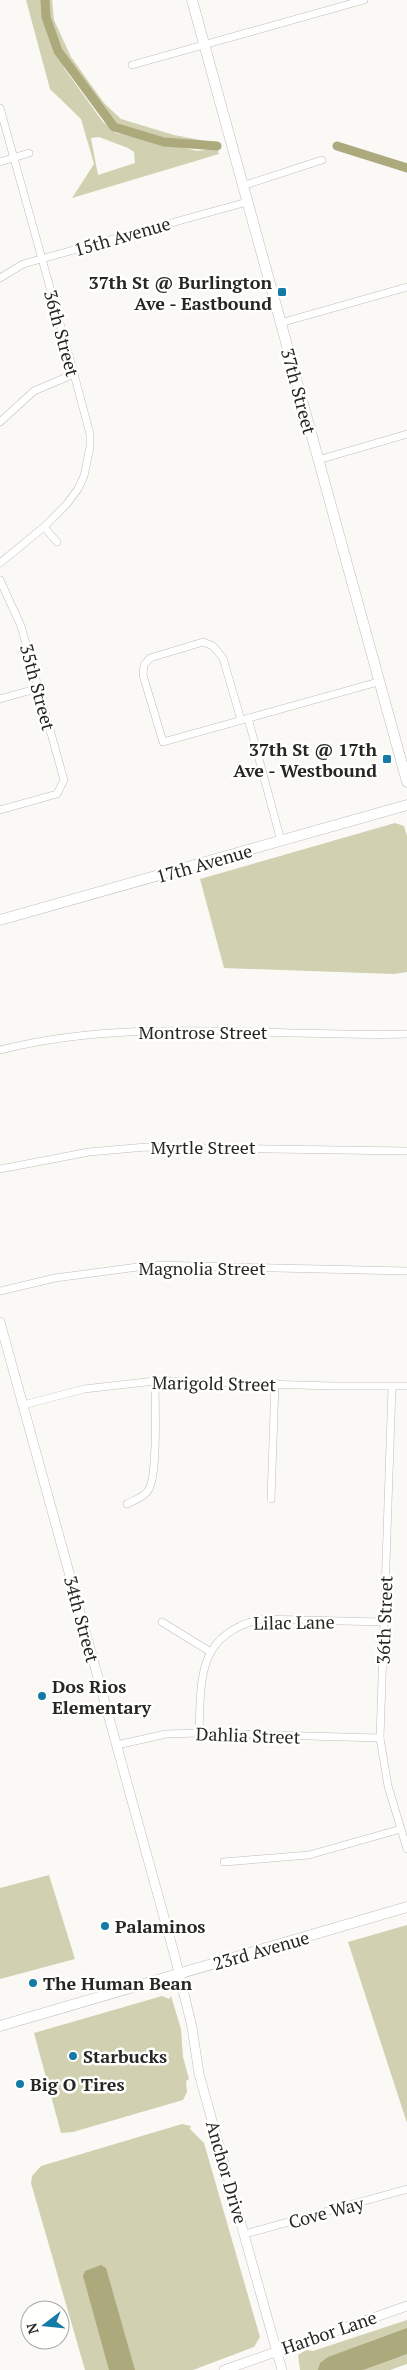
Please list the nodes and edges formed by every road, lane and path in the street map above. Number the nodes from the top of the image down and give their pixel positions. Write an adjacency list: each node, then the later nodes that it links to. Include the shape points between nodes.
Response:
1 (192, 0): 3 (main road, 37th Street)
2 (364, 0): 3 (street)
3 (204, 45): 4 (street); 10 (main road, 37th Street)
4 (132, 65)
5 (0, 108): 7 (street, 36th Street)
6 (29, 153): 7 (street)
7 (14, 158): 9 (street); 12 (street, 36th Street)
8 (322, 160): 10 (street)
9 (0, 162)
10 (242, 186): 11 (main road, 37th Street)
11 (247, 202): 12 (street, 15th Avenue); 15 (main road, 37th Street)
12 (42, 259): 13 (street, 15th Avenue, via 16,267); 16 (street, 36th Street)
13 (0, 278)
14 (407, 287): 15 (street)
15 (280, 323): 19 (main road, 37th Street)
16 (74, 374): 17 (street, via 34,391); 20 (street, 36th Street, via 90,434 88,462 78,489)
17 (0, 422)
18 (407, 434): 19 (street)
19 (318, 460): 24 (main road, 37th Street)
20 (44, 527): 21 (street); 22 (street, 36th Street)
21 (57, 542)
22 (0, 562)
23 (0, 580): 25 (street, 35th Street, via 16,612)
24 (378, 682): 27 (street); 28 (main road, 37th Street)
25 (39, 688): 26 (street); 30 (street, 35th Street, via 64,780 57,794)
26 (0, 699)
27 (244, 719): 27 (street, via 163,742 143,675 144,664 150,658 202,642 213,646 223,658); 31 (street)
28 (407, 782)
29 (407, 805): 31 (main road, 17th Avenue)
30 (0, 810)
31 (281, 841): 32 (main road, 17th Avenue)
32 (0, 920)
33 (407, 1034): 34 (street, Montrose Street, via 138,1031 60,1039)
34 (0, 1050)
35 (407, 1151): 36 (street, Myrtle Street, via 146,1146 89,1152)
36 (0, 1169)
37 (407, 1271): 38 (street, Magnolia Street, via 153,1265 55,1278)
38 (0, 1292)
39 (0, 1322): 44 (street, 34th Street)
40 (155, 1381): 41 (street, Marigold Street); 44 (street, Marigold Street, via 84,1389); 46 (street, via 150,1487 144,1495)
41 (275, 1383): 43 (street, Marigold Street); 45 (street)
42 (407, 1386): 43 (street, Marigold Street)
43 (392, 1387): 48 (street, 36th Street)
44 (23, 1405): 52 (street, 34th Street)
45 (271, 1499)
46 (127, 1504)
47 (162, 1622): 49 (street)
48 (383, 1622): 49 (street, Lilac Lane, via 261,1619 227,1632); 51 (street, 36th Street)
49 (210, 1651): 50 (street, Lilac Lane, via 201,1678)
50 (199, 1733): 51 (street, Dahlia Street); 52 (street, Dahlia Street, via 166,1734)
51 (380, 1738): 53 (street, 36th Street, via 385,1772)
52 (117, 1745): 57 (street, 34th Street)
53 (401, 1829): 54 (street, 36th Street); 55 (street, via 309,1855)
54 (407, 1849)
55 (224, 1862)
56 (407, 1907): 57 (main road, 23rd Avenue)
57 (180, 1974): 58 (main road, 23rd Avenue); 60 (street, Anchor Drive, via 199,2074)
58 (0, 2026)
59 (407, 2189): 60 (street, Cove Way)
60 (245, 2234): 62 (street, Anchor Drive)
61 (407, 2306): 62 (street, Harbor Lane)
62 (276, 2350): 63 (street, Harbor Lane); 64 (street, Anchor Drive)
63 (224, 2370)
64 (282, 2370)

